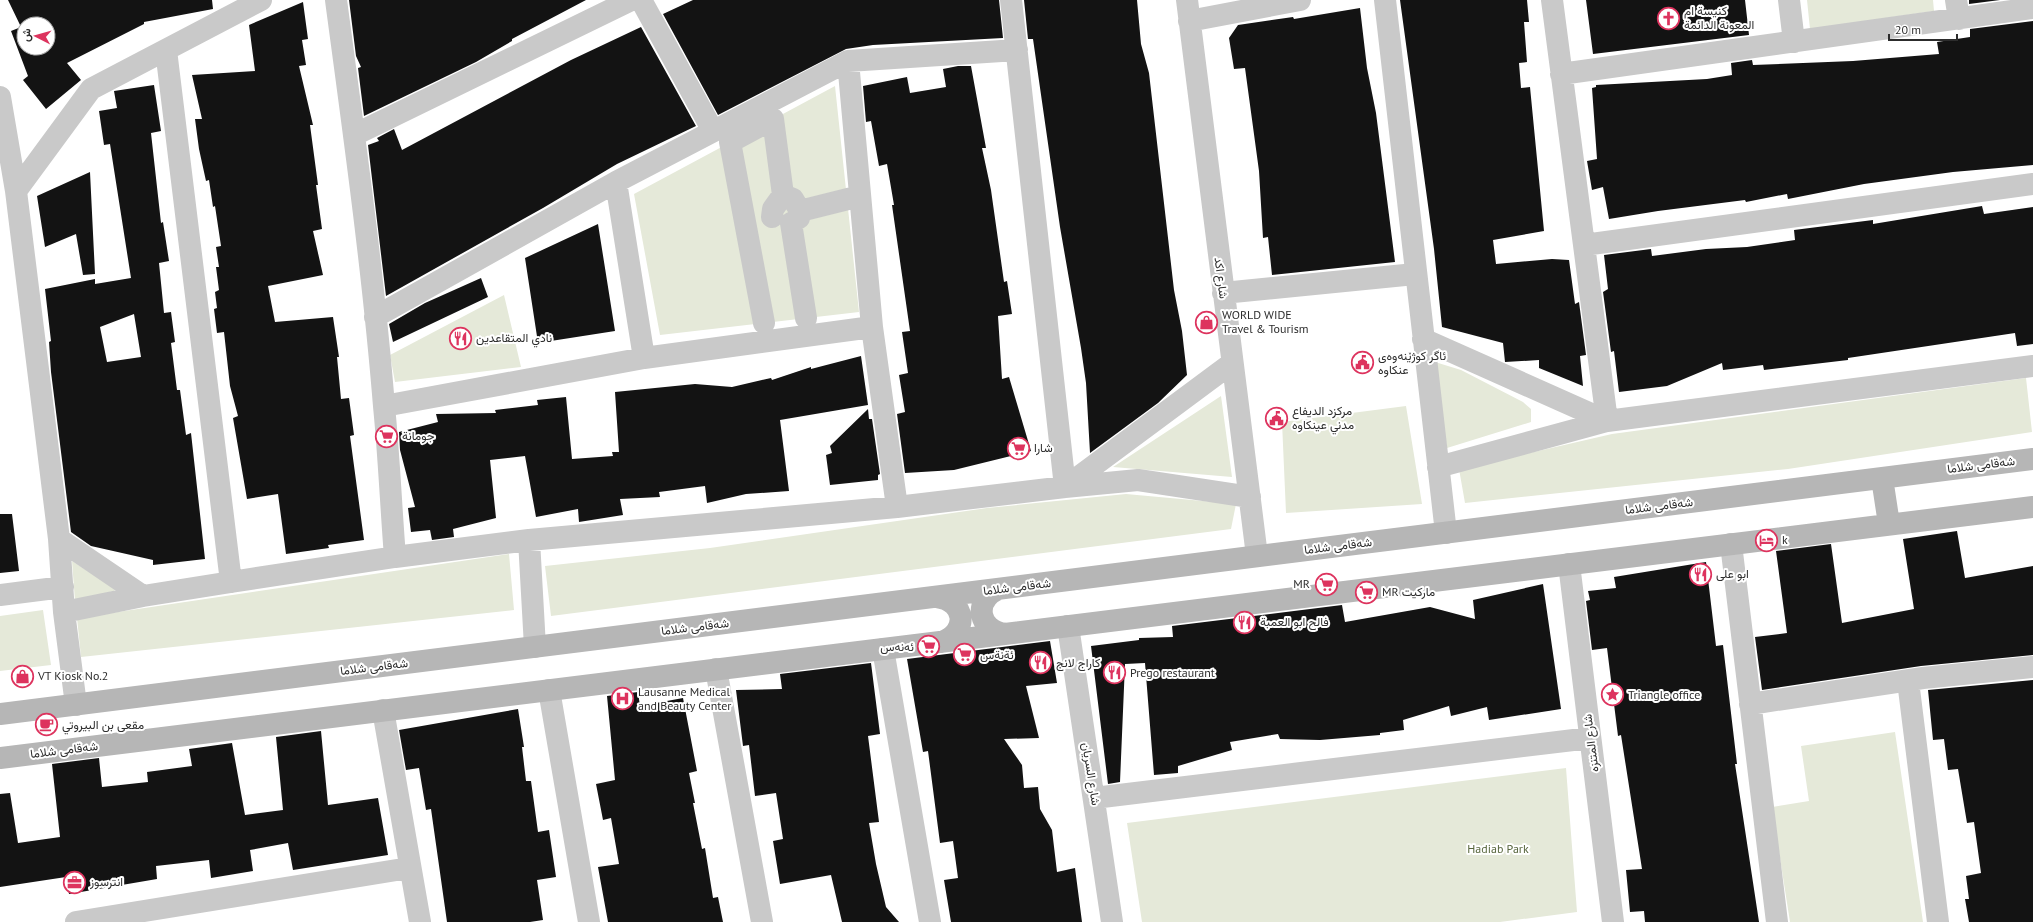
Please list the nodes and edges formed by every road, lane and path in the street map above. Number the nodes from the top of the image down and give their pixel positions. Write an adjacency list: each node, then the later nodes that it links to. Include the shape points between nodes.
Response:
1 (261, 0): 14 (street)
2 (336, 0): 20 (street)
3 (631, 0): 20 (street)
4 (641, 0): 19 (street)
5 (1011, 0): 15 (street)
6 (1300, 0): 12 (street)
7 (1385, 0): 28 (street)
8 (1552, 0): 17 (street)
9 (1789, 0): 13 (street)
10 (2033, 8): 11 (street)
11 (1957, 9): 13 (street)
12 (1188, 10): 29 (street, شارع اكد)
13 (1794, 42): 17 (street)
14 (166, 50): 23 (street, via 91,89); 55 (street)
15 (1017, 50): 16 (street); 43 (street)
16 (848, 61): 19 (street); 24 (street)
17 (1561, 74): 27 (street)
18 (0, 97): 23 (street)
19 (713, 131): 21 (street)
20 (354, 135): 30 (street)
21 (616, 182): 30 (street); 35 (street)
22 (2033, 184): 27 (street)
23 (16, 191): 49 (street)
24 (860, 196): 25 (street); 33 (street)
25 (788, 217): 26 (street); 26 (street, via 793,199 783,195 773,119 730,142); 31 (street)
26 (745, 220): 32 (street)
27 (1584, 245): 39 (street)
28 (1415, 274): 29 (street); 34 (street)
29 (1223, 293): 36 (street, شارع اكد)
30 (375, 317): 38 (street)
31 (806, 318)
32 (764, 323)
33 (872, 327): 35 (street); 45 (street)
34 (1423, 339): 39 (street); 41 (street)
35 (644, 358): 38 (street)
36 (1232, 363): 43 (street); 44 (street, شارع اكد)
37 (2033, 366): 39 (street)
38 (384, 406): 53 (street)
39 (1607, 421): 41 (street)
40 (2033, 459): 42 (main road, شەقامی شلاما)
41 (1438, 467): 48 (street)
42 (1882, 478): 47 (main road); 48 (main road, شەقامی شلاما)
43 (1065, 487): 44 (street, via 1138,480); 45 (street)
44 (1250, 497): 52 (street, شارع اكد)
45 (897, 507): 50 (street)
46 (2033, 507): 47 (main road, شەقامی شلاما)
47 (1889, 524): 51 (main road, شەقامی شلاما)
48 (1446, 533): 52 (main road, شەقامی شلاما)
49 (59, 539): 56 (street); 59 (street)
50 (529, 540): 53 (street); 65 (street)
51 (1731, 544): 54 (main road, شەقامی شلاما); 71 (street)
52 (1257, 556): 57 (main road, شەقامی شلاما)
53 (395, 557): 55 (street)
54 (1568, 564): 62 (main road, شەقامی شلاما); 75 (street, شارع المتنزه)
55 (231, 582): 59 (street)
56 (62, 587): 58 (street); 61 (street)
57 (998, 589): 60 (main road, شەقامی شلاما); 63 (main road, via 985,599 982,614 990,629)
58 (0, 595)
59 (143, 596): 61 (street)
60 (937, 597): 64 (main road, via 953,602 961,617 956,633); 65 (main road, شەقامی شلاما)
61 (64, 612): 72 (street)
62 (1068, 626): 63 (main road, شەقامی شلاما); 77 (street, شارع السريان)
63 (1005, 634): 64 (main road, شەقامی شلاما)
64 (942, 642): 66 (main road, شەقامی شلاما)
65 (535, 647): 72 (main road, شەقامی شلاما)
66 (883, 649): 68 (main road, شەقامی شلاما); 83 (street)
67 (2033, 667): 69 (street)
68 (716, 669): 70 (main road, شەقامی شلاما); 82 (street)
69 (1908, 681): 71 (street); 87 (street)
70 (549, 690): 73 (main road, شەقامی شلاما); 81 (street)
71 (1750, 704): 86 (street)
72 (76, 705): 74 (main road, شەقامی شلاما)
73 (383, 710): 76 (main road, شەقامی شلاما); 78 (street)
74 (0, 714)
75 (1590, 738): 77 (street); 85 (street, شارع المتنزه)
76 (0, 758)
77 (1094, 798): 84 (street, شارع السريان)
78 (409, 868): 79 (street); 80 (street)
79 (76, 922)
80 (420, 922)
81 (589, 922)
82 (762, 922)
83 (930, 922)
84 (1112, 922)
85 (1613, 922)
86 (1777, 922)
87 (1938, 922)

